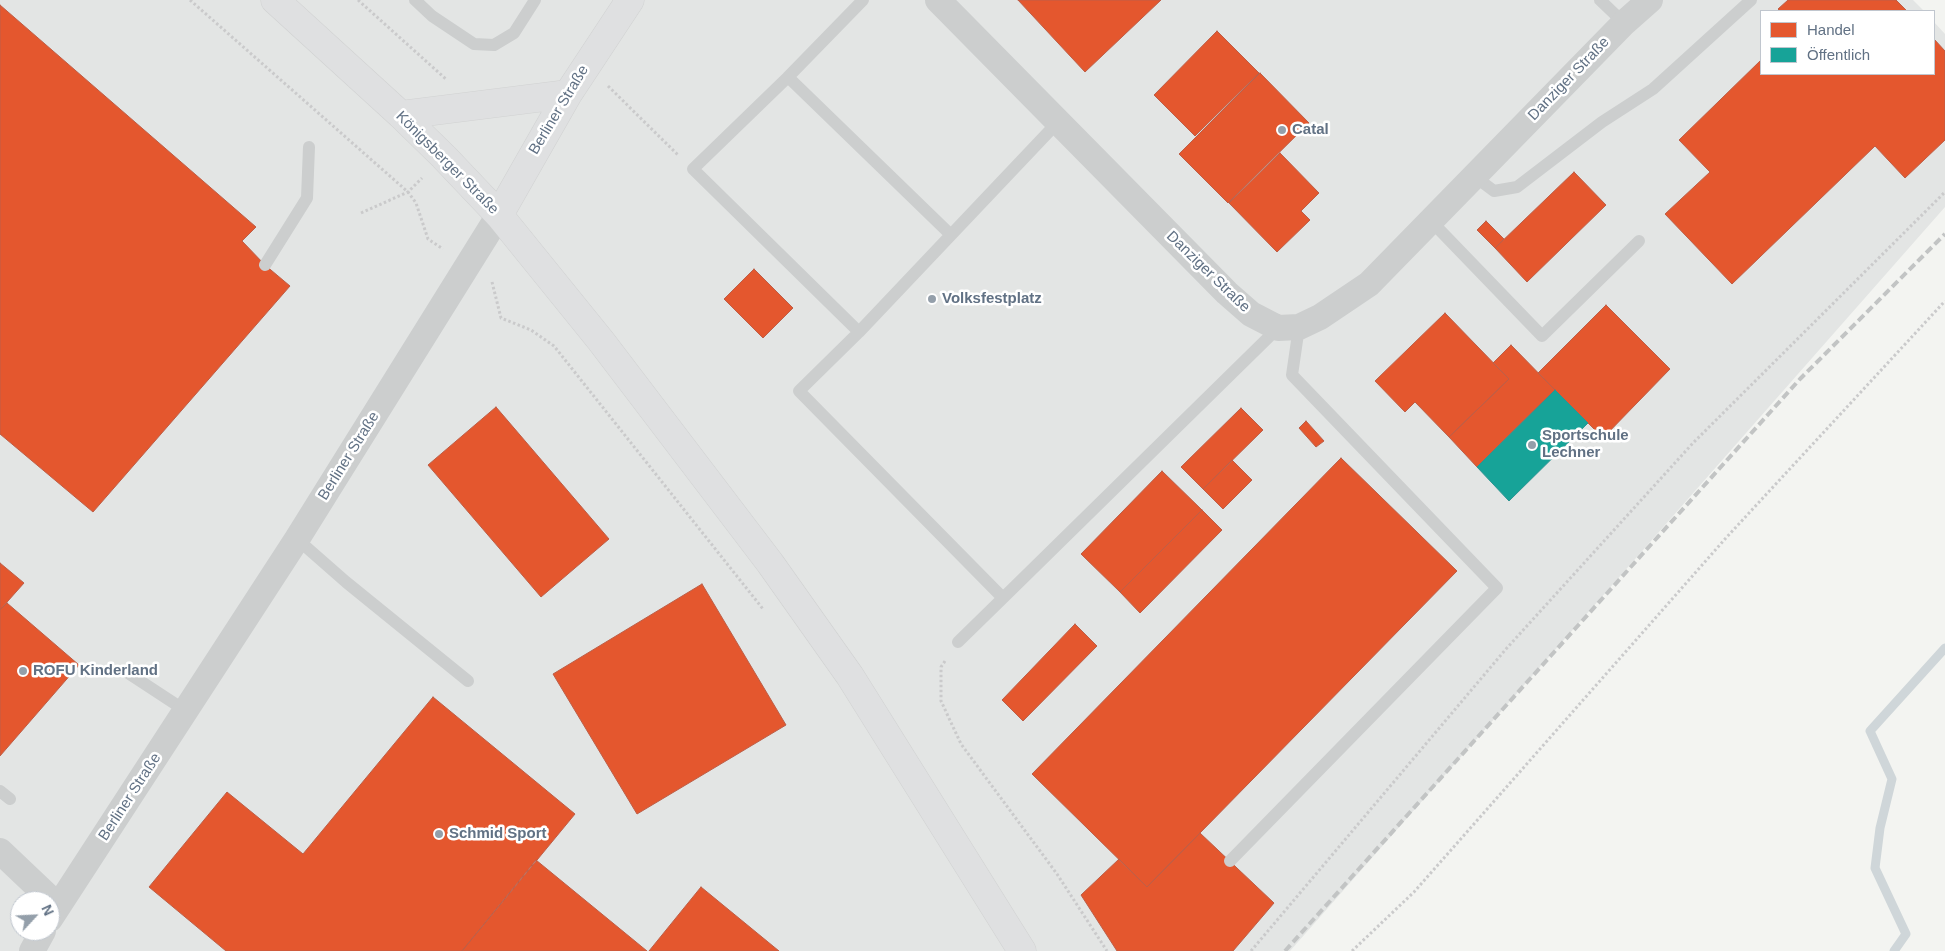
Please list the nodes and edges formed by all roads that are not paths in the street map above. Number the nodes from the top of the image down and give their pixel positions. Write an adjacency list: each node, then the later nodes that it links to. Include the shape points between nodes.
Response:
1 (275, 0): 13 (main road, Königsberger Straße)
2 (416, 0): 3 (lane, via 432,16 474,44 494,45 514,32)
3 (535, 0)
4 (630, 0): 12 (main road, Berliner Straße)
5 (863, 0): 11 (lane)
6 (938, 0): 14 (street, Danziger Straße)
7 (1600, 0): 10 (lane)
8 (1650, 0): 10 (street, Danziger Straße)
9 (1751, 0): 16 (lane, via 1653,89 1602,122 1517,187 1494,191)
10 (1624, 23): 16 (street, Danziger Straße)
11 (788, 77): 19 (lane); 23 (lane, via 693,170)
12 (568, 94): 13 (main road); 17 (main road, Berliner Straße)
13 (401, 115): 17 (main road, Königsberger Straße)
14 (1058, 122): 19 (lane); 22 (street, Danziger Straße, via 1227,293 1251,314)
15 (308, 147): 21 (lane, via 307,198)
16 (1474, 176): 18 (street, Danziger Straße)
17 (499, 215): 24 (street, Berliner Straße); 34 (main road, Königsberger Straße, via 601,341 770,563 850,676)
18 (1431, 221): 20 (lane, via 1542,336); 22 (street, Danziger Straße, via 1369,284 1333,310)
19 (951, 235): 23 (lane)
20 (1639, 242)
21 (265, 265)
22 (1289, 327): 25 (lane); 31 (lane, via 1292,375 1498,588)
23 (859, 332): 25 (lane, via 799,391)
24 (297, 539): 28 (lane); 29 (street, Berliner Straße)
25 (1003, 598): 26 (lane)
26 (958, 642)
27 (126, 671): 29 (lane)
28 (468, 681)
29 (186, 711): 33 (street, Berliner Straße)
30 (0, 851): 32 (street, Berliner Straße)
31 (1230, 861)
32 (35, 891)
33 (60, 904)
34 (1022, 951)

